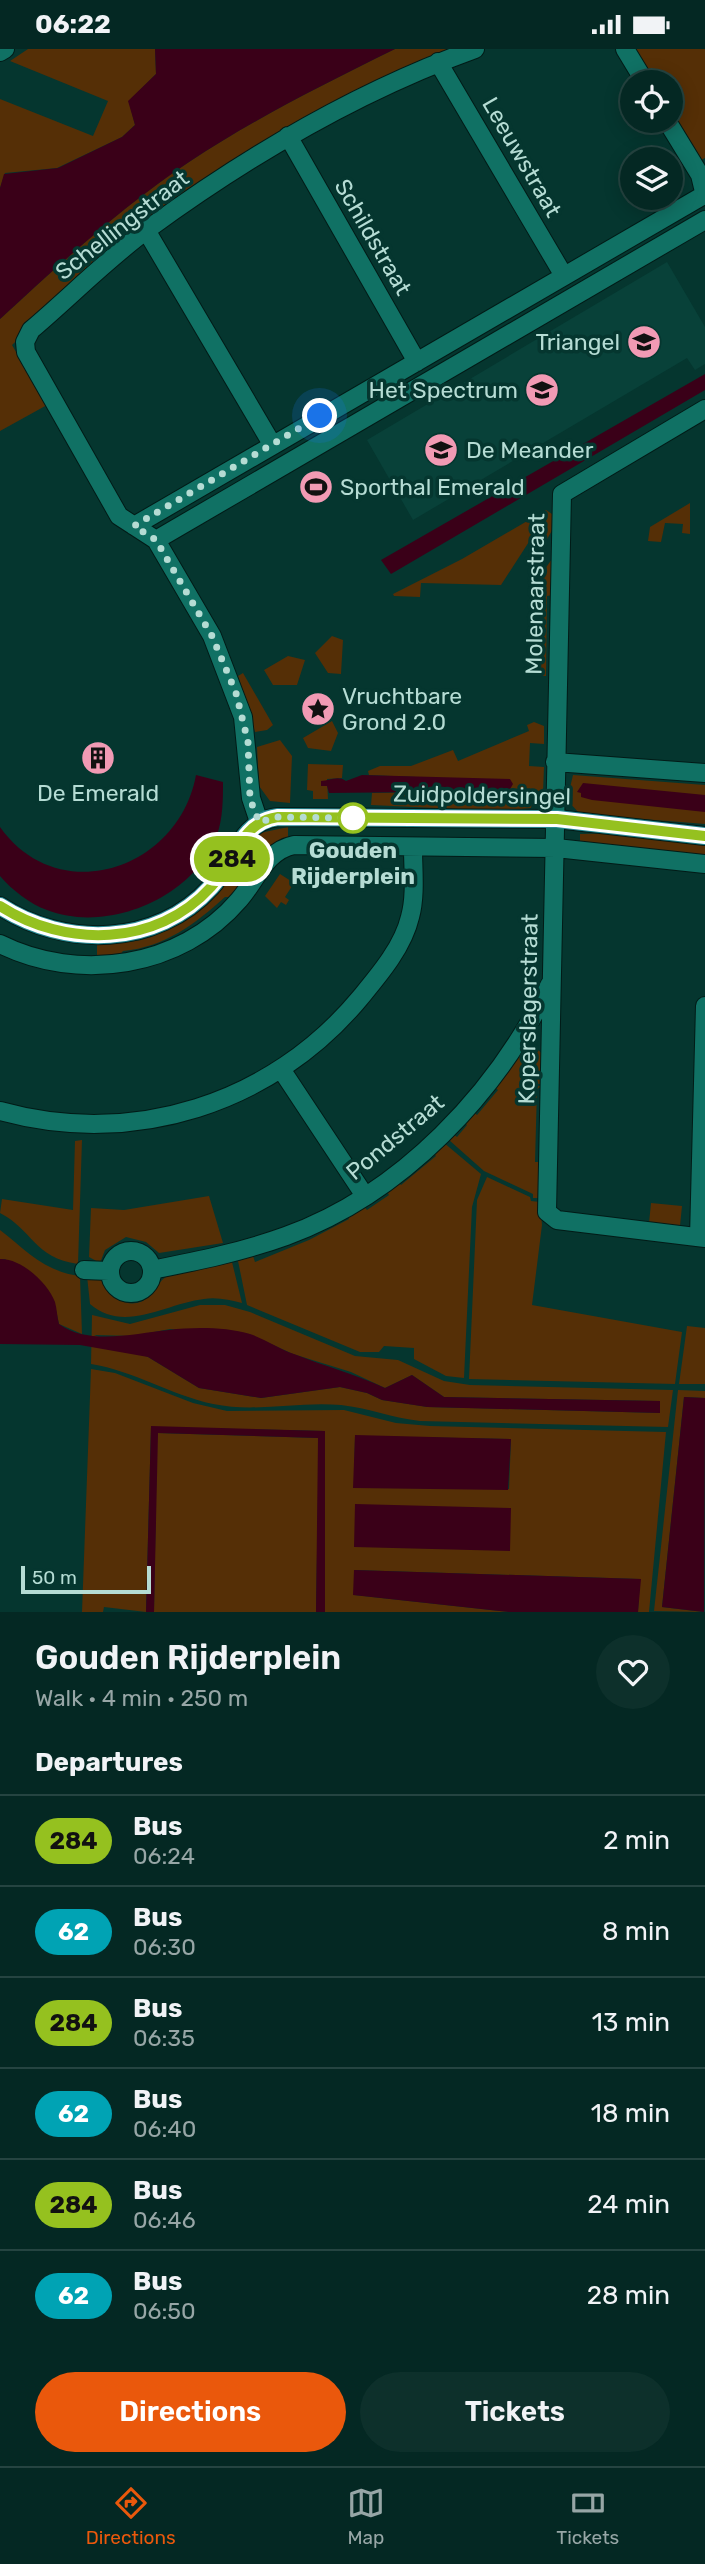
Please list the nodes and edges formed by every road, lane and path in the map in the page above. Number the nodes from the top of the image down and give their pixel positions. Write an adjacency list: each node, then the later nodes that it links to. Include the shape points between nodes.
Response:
1 (5, 49): 4 (street)
2 (475, 49): 5 (street, Schellingstraat)
3 (625, 49): 6 (street)
4 (0, 52)
5 (438, 62): 8 (street, Schellingstraat); 12 (street, Leeuwstraat)
6 (638, 70)
7 (674, 133): 9 (street, via 699,175)
8 (288, 136): 11 (street, Schellingstraat); 15 (street, Schildstraat)
9 (705, 195): 12 (street)
10 (705, 220): 14 (street)
11 (146, 230): 19 (street); 20 (street, Schellingstraat, via 31,330 24,347 119,516)
12 (564, 276): 13 (street)
13 (492, 318): 14 (street); 15 (street)
14 (503, 337): 18 (street)
15 (417, 362): 16 (street)
16 (345, 403): 18 (street); 19 (street)
17 (705, 409): 22 (street, Molenaarstraat, via 562,494)
18 (356, 423): 21 (street)
19 (271, 444): 20 (street)
20 (134, 526): 21 (street, Schellingstraat)
21 (156, 540): 25 (street, via 212,636 236,693 248,742 250,799)
22 (555, 762): 23 (street, Zuidpoldersingel); 24 (street, Molenaarstraat)
23 (705, 773)
24 (557, 819): 25 (street, Zuidpoldersingel, via 297,817); 26 (street, Zuidpoldersingel); 28 (street, Koperslagerstraat)
25 (259, 822): 30 (street, via 245,835 211,888 190,907 139,930 111,936 55,932)
26 (705, 836)
27 (413, 848): 28 (street); 31 (street, via 294,845 275,853 240,900 207,930 155,955 91,966 53,963); 36 (street, via 410,917 397,947 379,975 321,1040)
28 (556, 848): 29 (street); 32 (street, Koperslagerstraat)
29 (705, 864)
30 (0, 906)
31 (0, 944)
32 (553, 977): 34 (street, Pondstraat); 35 (street, Koperslagerstraat)
33 (705, 1006): 39 (street)
34 (521, 1037): 35 (street, via 534,1038); 38 (street, Pondstraat, via 466,1109 414,1160)
35 (551, 1053): 39 (street, Koperslagerstraat, via 547,1212 557,1220)
36 (281, 1069): 37 (street, via 207,1107 164,1118 88,1123); 38 (street)
37 (0, 1111)
38 (365, 1196): 41 (street, Pondstraat, via 289,1235 233,1254)
39 (702, 1238)
40 (84, 1270): 42 (street)
41 (152, 1270): 42 (street, via 142,1254 130,1251 114,1259); 42 (street, via 148,1285 135,1293 114,1285)
42 (109, 1271)

